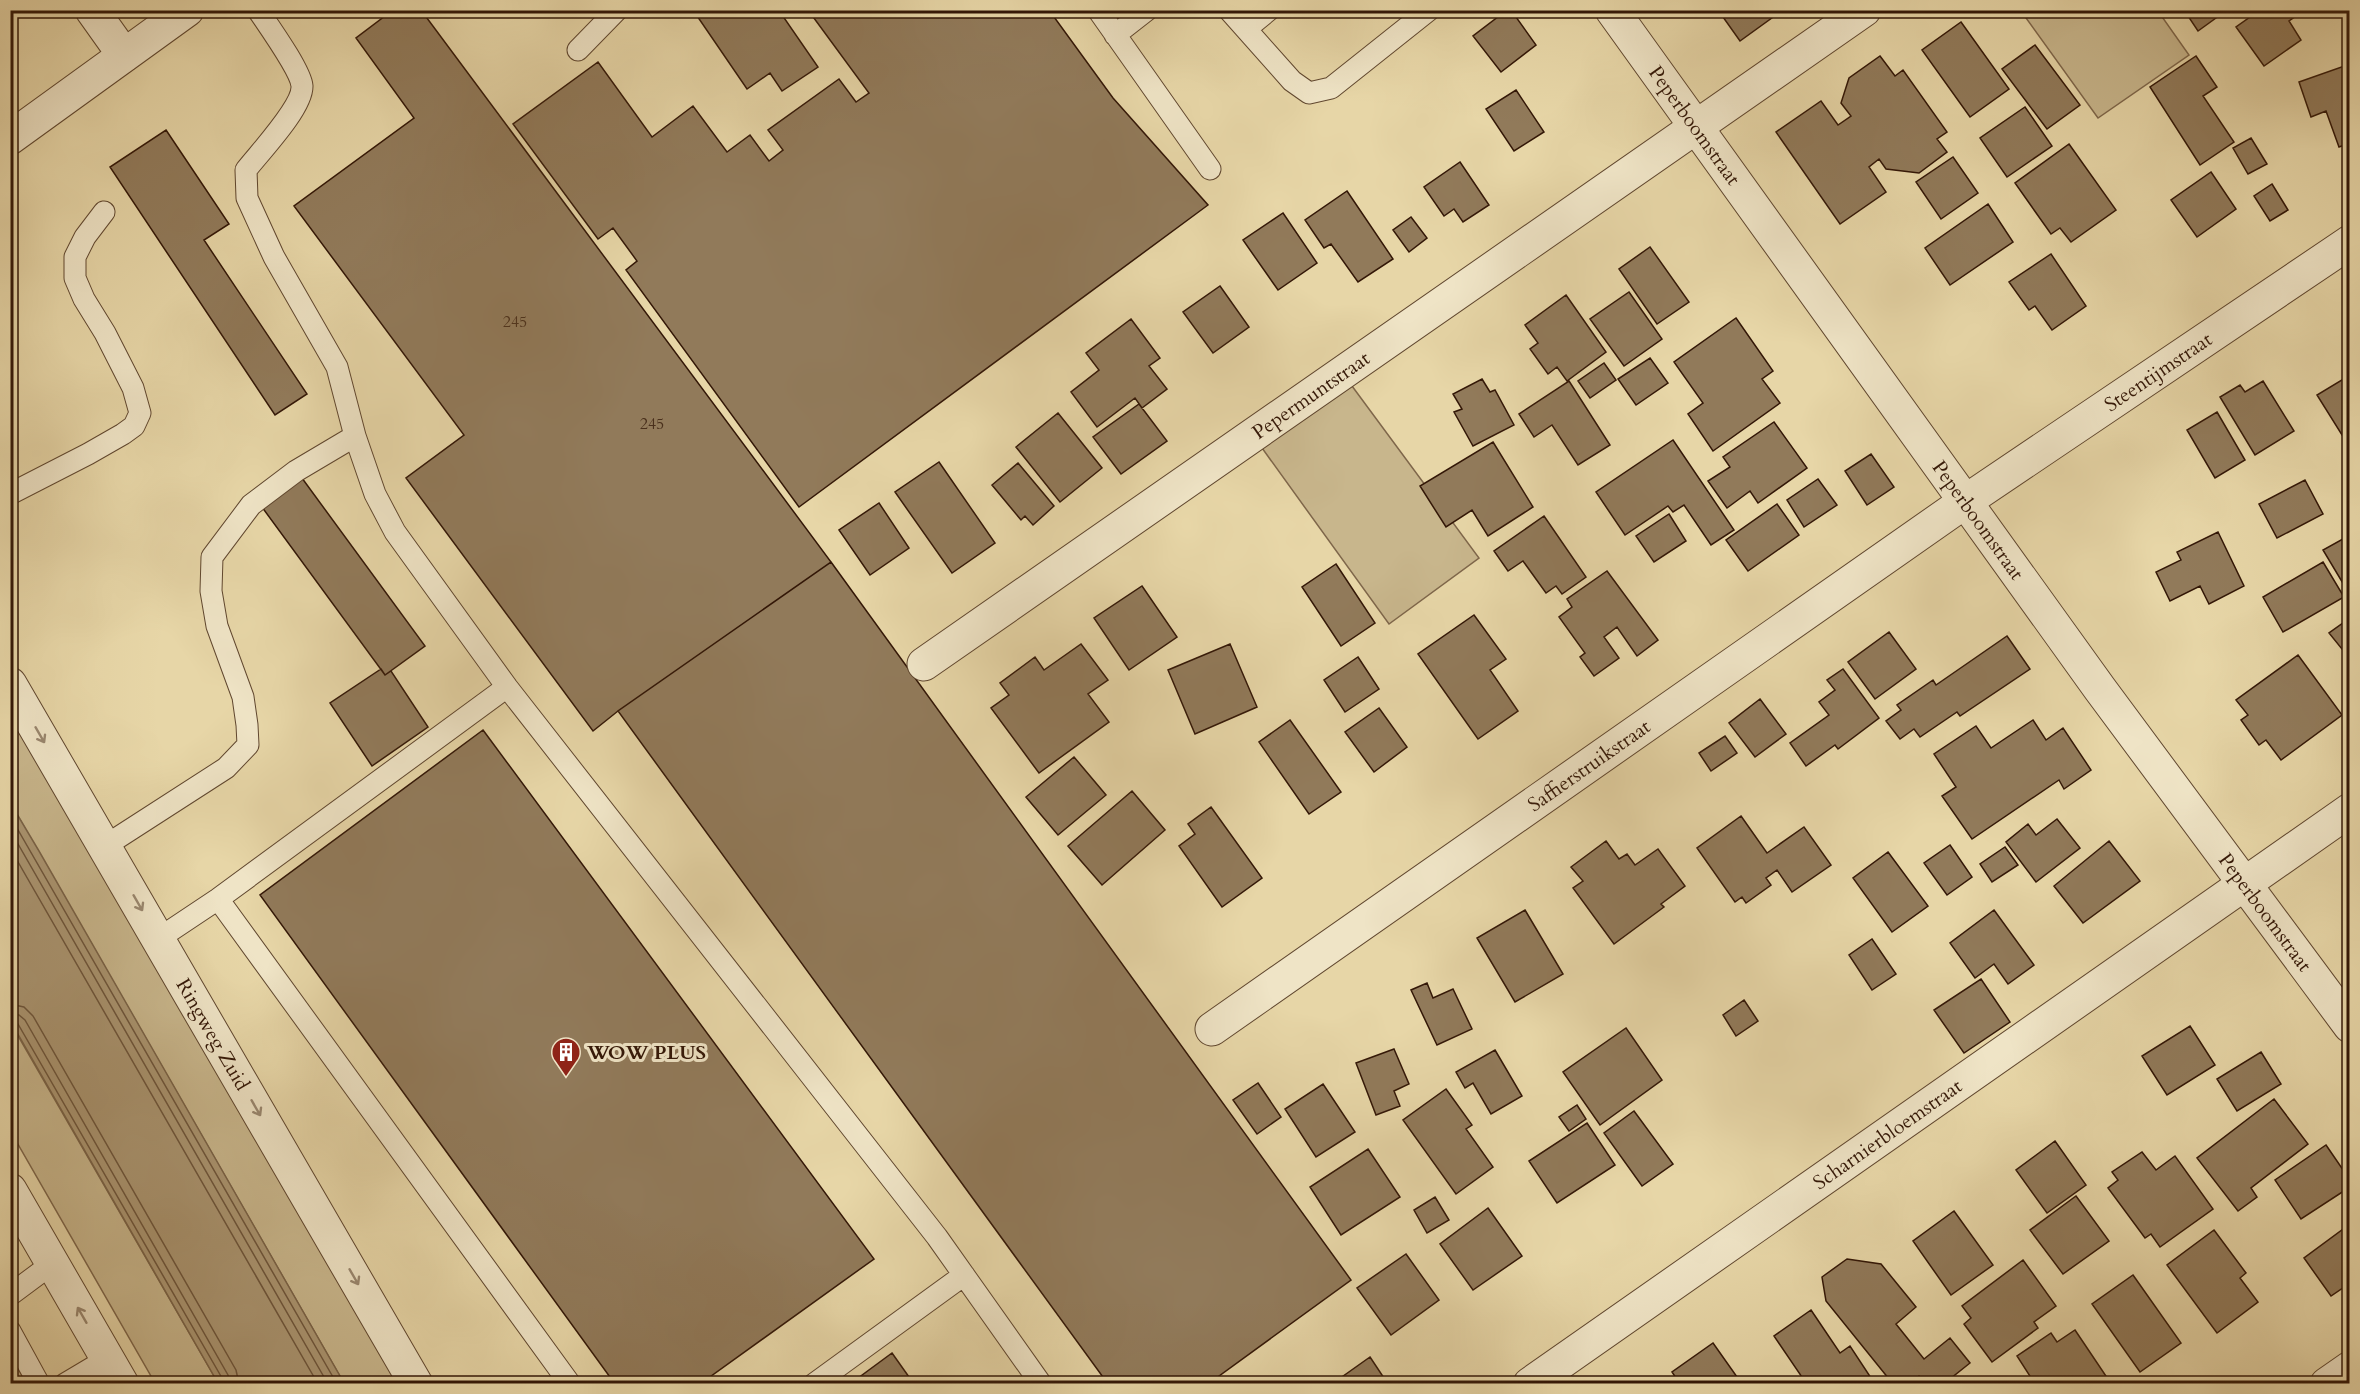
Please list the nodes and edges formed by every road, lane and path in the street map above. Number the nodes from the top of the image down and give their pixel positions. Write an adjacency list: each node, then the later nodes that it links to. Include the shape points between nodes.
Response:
1 (92, 10): 15 (street)
2 (187, 10): 15 (street)
3 (258, 10): 21 (lane, via 302,86 297,106 246,170 247,198 274,257 337,367)
4 (617, 10): 14 (lane)
5 (1098, 10): 13 (lane)
6 (1147, 10): 13 (lane)
7 (1229, 10): 12 (lane)
8 (1269, 10): 12 (lane)
9 (1430, 10): 12 (lane, via 1331,88 1309,93 1292,81)
10 (1612, 10): 16 (street, Peperboomstraat)
11 (1864, 10): 16 (street, Pepermuntstraat)
12 (1246, 29)
13 (1115, 35): 18 (lane)
14 (578, 50)
15 (124, 55): 17 (street)
16 (1696, 125): 23 (street, Peperboomstraat); 24 (street, Pepermuntstraat)
17 (10, 138)
18 (1210, 169)
19 (104, 212): 22 (lane, via 75,257 75,278 133,388 140,413 135,426 123,434)
20 (2349, 242): 23 (street, Steentijmstraat)
21 (355, 436): 26 (lane, via 375,494 395,532); 28 (lane, via 296,471 251,505 212,557 211,591 217,626 243,697 248,746 226,768)
22 (10, 494)
23 (1966, 501): 29 (street, Peperboomstraat); 33 (street, Saffierstruikstraat)
24 (924, 664)
25 (10, 684): 28 (street, Ringweg Zuid, one-way to 28)
26 (507, 687): 30 (lane); 36 (lane)
27 (2349, 810): 29 (street, Scharnierbloemstraat)
28 (105, 846): 31 (street, Ringweg Zuid, one-way to 31)
29 (2245, 884): 32 (street, Peperboomstraat); 47 (street, Scharnierbloemstraat)
30 (218, 899): 31 (lane); 44 (lane)
31 (158, 939): 43 (street, Ringweg Zuid, one-way to 43)
32 (2349, 1026)
33 (1212, 1029)
34 (10, 1190): 35 (street)
35 (52, 1263): 37 (lane); 40 (street, one-way to 35)
36 (964, 1275): 45 (lane); 46 (lane)
37 (10, 1295)
38 (10, 1331): 41 (lane)
39 (2349, 1368): 48 (street)
40 (114, 1371): 42 (lane)
41 (39, 1383)
42 (65, 1383)
43 (416, 1383)
44 (570, 1383)
45 (814, 1383)
46 (1041, 1383)
47 (1530, 1383)
48 (2327, 1383)

